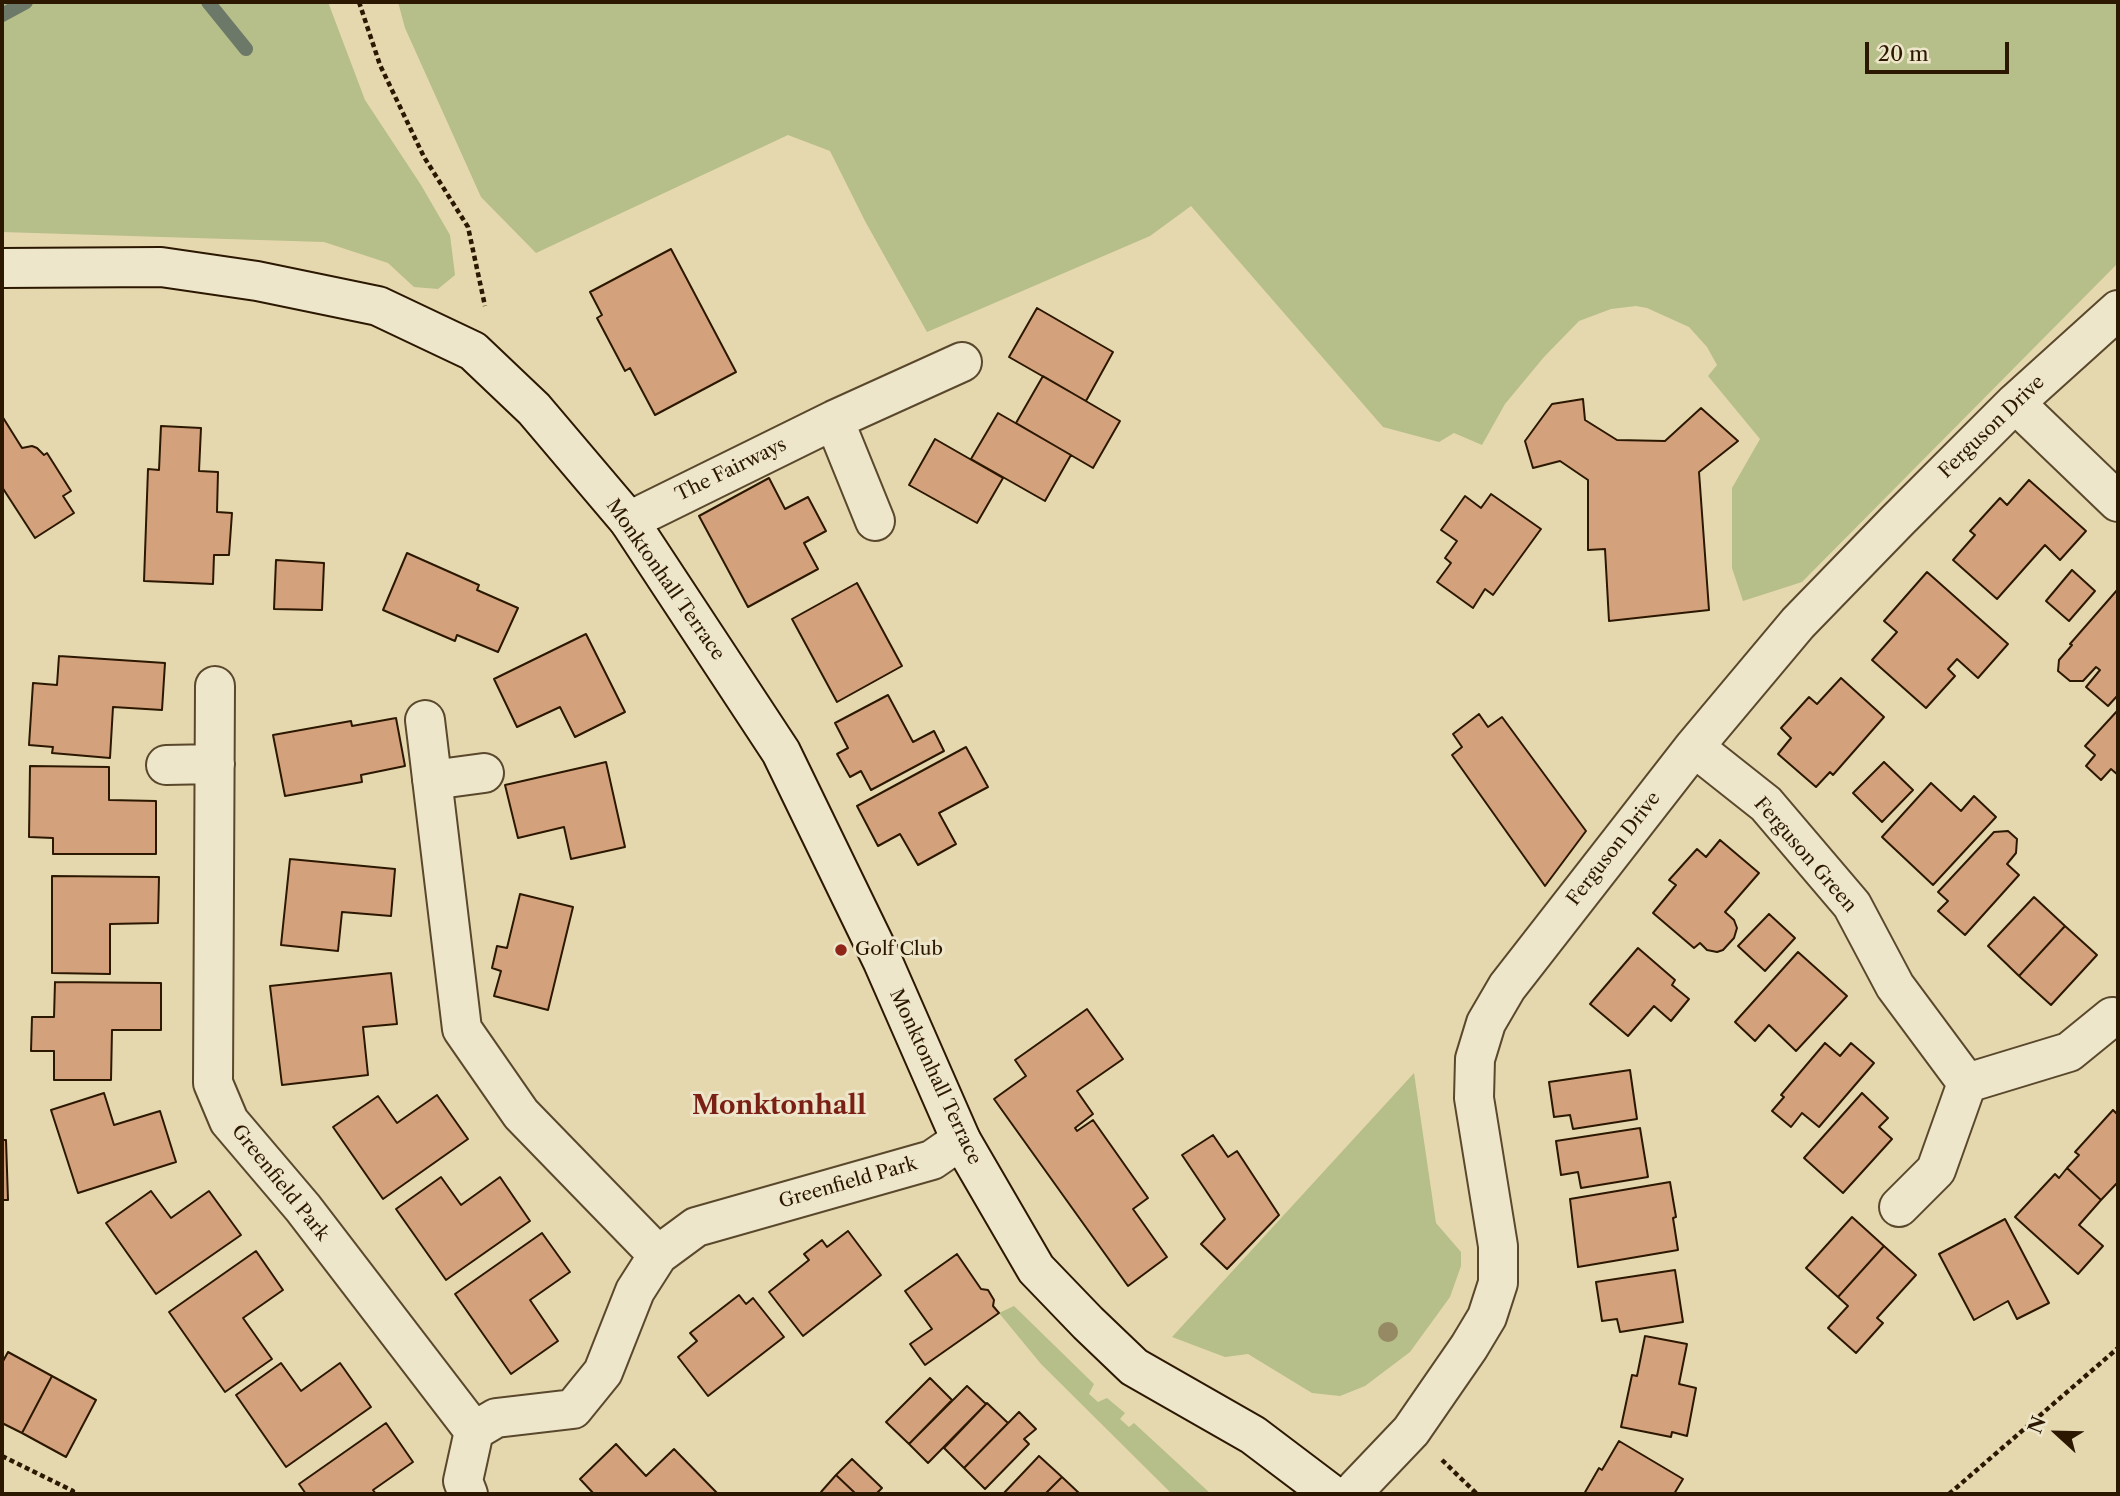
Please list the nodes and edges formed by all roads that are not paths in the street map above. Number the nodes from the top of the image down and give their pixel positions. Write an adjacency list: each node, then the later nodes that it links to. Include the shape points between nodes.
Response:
1 (2, 268): 7 (street, Monktonhall Terrace, via 161,267 378,306 472,351 534,409)
2 (2118, 310): 4 (street, Ferguson Drive)
3 (962, 362): 5 (street, The Fairways)
4 (2015, 403): 6 (street); 11 (street, Ferguson Drive, via 1798,623)
5 (834, 420): 7 (street, The Fairways); 8 (street)
6 (2118, 502)
7 (629, 521): 18 (street, Monktonhall Terrace, via 781,752 883,962)
8 (874, 521)
9 (215, 686): 12 (street, Greenfield Park)
10 (425, 720): 15 (street)
11 (1694, 747): 17 (street, Ferguson Green, via 1766,804 1852,905 1895,986); 24 (street, Ferguson Drive, via 1507,987 1486,1023 1475,1059 1474,1098 1498,1246 1498,1283 1487,1317 1419,1420)
12 (215, 764): 13 (street); 21 (street, Greenfield Park, via 213,1083 229,1121 303,1208)
13 (166, 765)
14 (484, 772): 15 (street)
15 (432, 780): 20 (street, via 462,1029 521,1114)
16 (2112, 1017): 17 (street, via 2069,1052)
17 (1967, 1083): 19 (street, via 1936,1170)
18 (961, 1140): 20 (street, Greenfield Park, via 932,1160 696,1227); 23 (street, Monktonhall Terrace, via 1036,1269 1088,1323 1134,1367 1253,1435)
19 (1899, 1207)
20 (658, 1255): 21 (street, Greenfield Park, via 635,1291 603,1372 573,1409 496,1418)
21 (474, 1431): 22 (street, via 463,1481)
22 (468, 1494)
23 (1331, 1494)
24 (1351, 1494)

